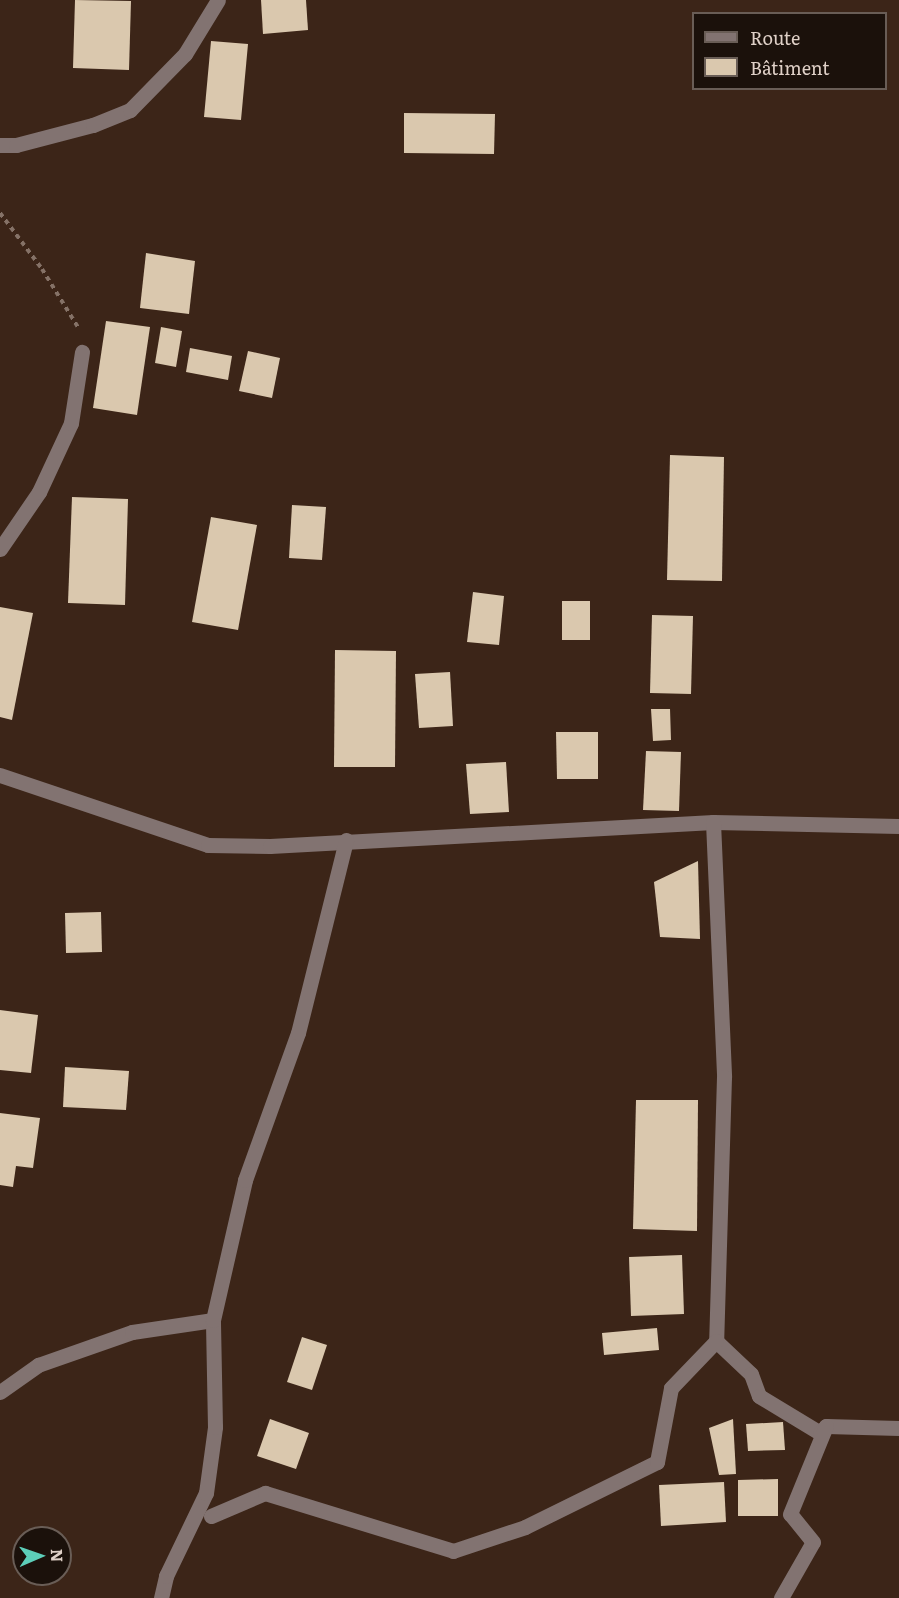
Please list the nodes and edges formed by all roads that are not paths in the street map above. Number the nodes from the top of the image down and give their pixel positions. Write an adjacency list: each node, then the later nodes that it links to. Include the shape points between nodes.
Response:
1 (218, 0): 2 (street, via 185,54 130,110 93,125 16,145)
2 (0, 145)
3 (82, 352): 4 (street, via 71,423 39,492)
4 (0, 549)
5 (0, 775): 8 (street, via 208,845 270,846)
6 (713, 822): 7 (street); 8 (street); 10 (street, via 724,1077)
7 (899, 825)
8 (346, 840): 9 (street, via 298,1033 245,1180)
9 (213, 1320): 11 (street, via 132,1332 38,1365); 15 (street, via 215,1427 206,1493 166,1576)
10 (716, 1341): 12 (street, via 751,1374 759,1396 820,1433); 14 (street, via 671,1388 657,1462 525,1527 453,1551 265,1493)
11 (0, 1392)
12 (826, 1426): 13 (street); 16 (street, via 790,1514 813,1542)
13 (899, 1428)
14 (211, 1516)
15 (160, 1598)
16 (781, 1598)

